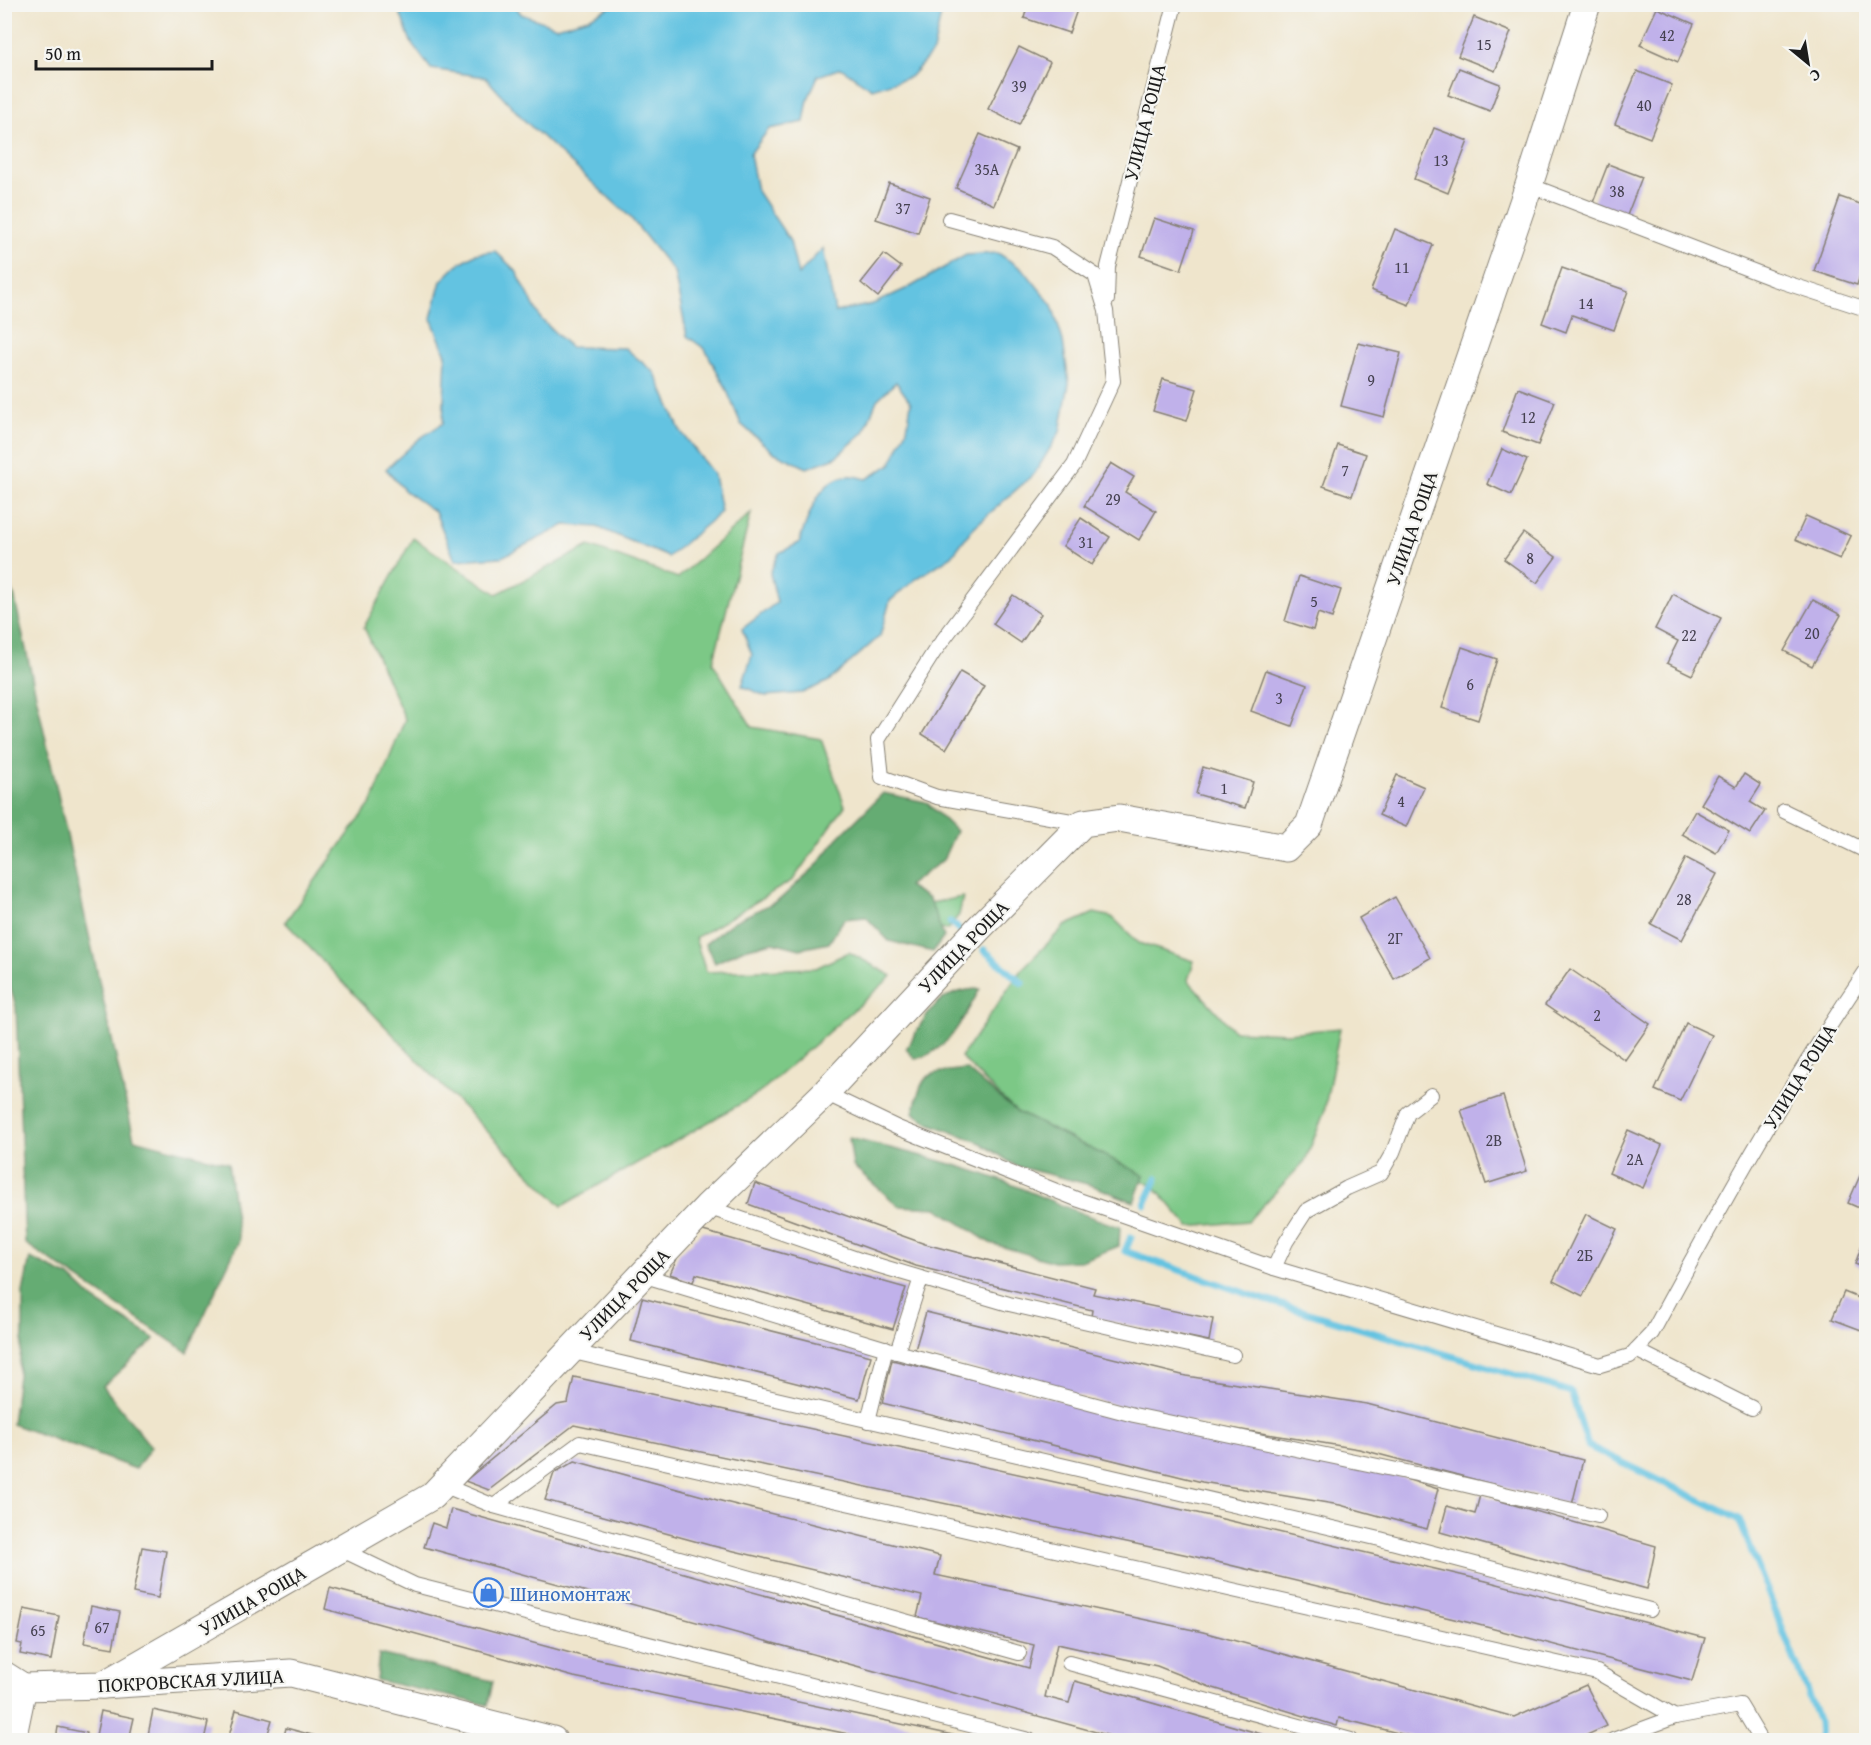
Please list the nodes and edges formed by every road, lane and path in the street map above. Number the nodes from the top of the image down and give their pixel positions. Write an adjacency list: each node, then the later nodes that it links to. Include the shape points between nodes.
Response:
1 (1175, 4): 6 (lane, УЛИЦА РОЩА, via 1108,267)
2 (1587, 4): 3 (street, УЛИЦА РОЩА)
3 (1529, 185): 5 (lane, via 1774,279); 8 (street, УЛИЦА РОЩА, via 1309,825 1286,848 1119,818)
4 (949, 219): 6 (lane, УЛИЦА РОЩА, via 1052,247 1095,275)
5 (1866, 309)
6 (1106, 311): 8 (lane, УЛИЦА РОЩА, via 1113,381 1074,465 934,652 878,740 882,777 937,797)
7 (1784, 811): 9 (lane)
8 (1083, 823): 11 (street, УЛИЦА РОЩА)
9 (1866, 851)
10 (1866, 971): 18 (lane, УЛИЦА РОЩА, via 1812,1050 1652,1333)
11 (825, 1093): 13 (street, УЛИЦА РОЩА); 14 (lane, via 898,1128 1069,1196)
12 (1431, 1095): 14 (lane, via 1408,1113 1382,1173 1306,1211)
13 (707, 1207): 15 (street, УЛИЦА РОЩА); 16 (lane)
14 (1274, 1268): 18 (lane, via 1600,1365 1630,1356)
15 (642, 1275): 17 (lane); 19 (street, УЛИЦА РОЩА)
16 (921, 1278): 17 (lane); 20 (lane, via 1009,1304)
17 (892, 1350): 22 (lane); 25 (lane, via 1134,1415)
18 (1636, 1350): 21 (lane)
19 (569, 1351): 22 (lane); 23 (street, УЛИЦА РОЩА)
20 (1233, 1355)
21 (1752, 1408)
22 (868, 1421): 27 (lane, via 1380,1539)
23 (443, 1485): 24 (lane); 26 (street, УЛИЦА РОЩА, via 432,1496)
24 (495, 1506): 28 (lane); 32 (lane, via 580,1443 1597,1672)
25 (1598, 1516)
26 (340, 1549): 31 (street, УЛИЦА РОЩА); 35 (lane, via 415,1585)
27 (1650, 1610)
28 (1019, 1653)
29 (1069, 1663): 36 (lane)
30 (14, 1681): 31 (street, ПОКРОВСКАЯ УЛИЦА); 33 (street)
31 (103, 1686): 34 (street, ПОКРОВСКАЯ УЛИЦА, via 291,1673)
32 (1676, 1717): 37 (lane); 38 (lane, via 1740,1705)
33 (12, 1740)
34 (553, 1740)
35 (1029, 1740)
36 (1351, 1740)
37 (1613, 1740)
38 (1761, 1740)

